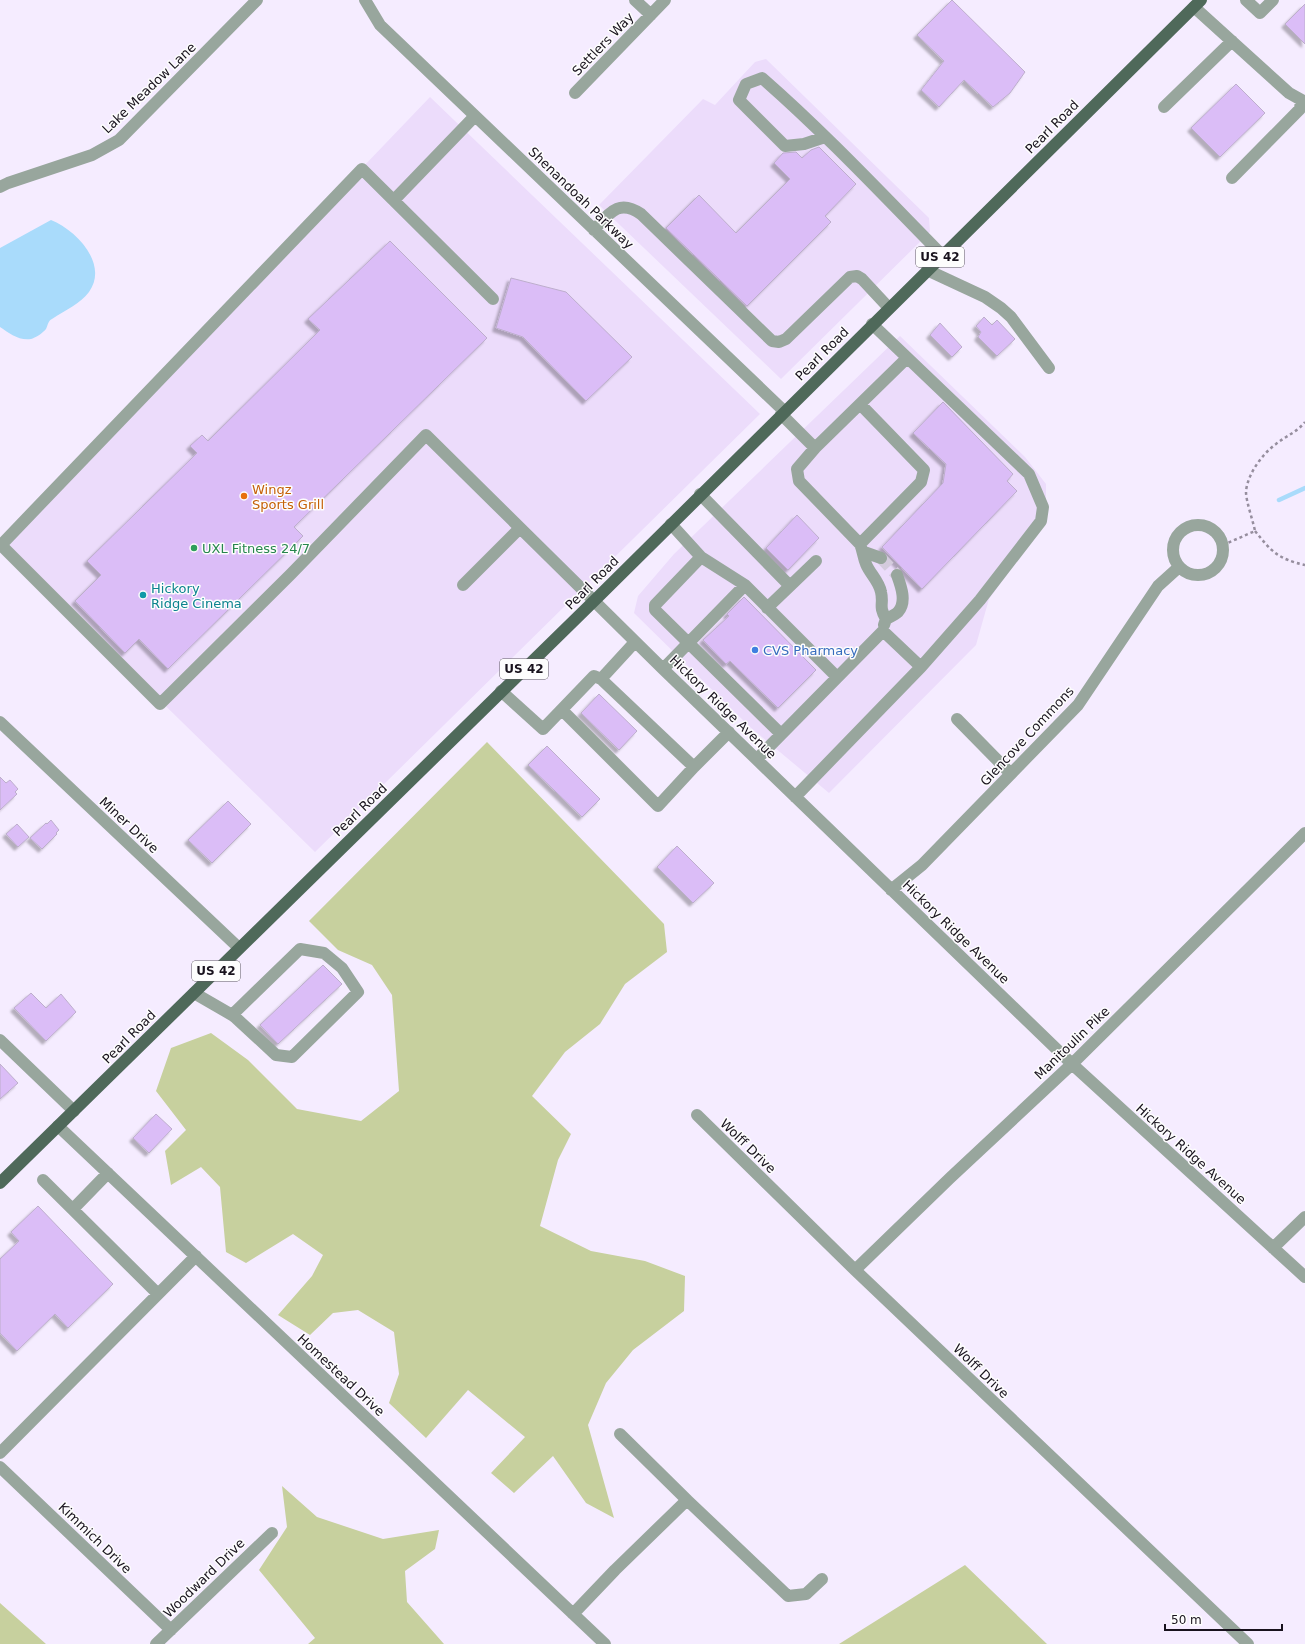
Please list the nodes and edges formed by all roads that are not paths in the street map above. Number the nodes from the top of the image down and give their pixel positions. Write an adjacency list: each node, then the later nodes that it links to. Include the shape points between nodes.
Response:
1 (257, 0): 16 (street, Lake Meadow Lane, via 119,140 92,155)
2 (364, 0): 13 (street, Shenandoah Parkway, via 380,25)
3 (635, 0): 8 (street, Settlers Way)
4 (666, 0): 8 (street, Settlers Way)
5 (1246, 0): 6 (street, via 1260,13)
6 (1273, 0)
7 (1197, 3): 9 (street); 19 (main road, Pearl Road / US 42)
8 (651, 15): 10 (street, Settlers Way)
9 (1232, 41): 11 (street, via 1289,93); 12 (street)
10 (575, 93)
11 (1303, 101): 15 (street, via 1300,109)
12 (1164, 107)
13 (475, 116): 17 (street); 18 (street, Shenandoah Parkway)
14 (825, 137): 14 (street, via 762,78 746,84 739,100 785,146 804,144); 19 (street)
15 (1232, 178)
16 (0, 187)
17 (394, 200): 21 (street); 31 (street, Hickory Ridge Avenue, via 362,169 2,545 160,704 426,435)
18 (594, 230): 22 (street, via 614,210 624,206 632,208 772,341 786,340 850,277 857,276 862,279); 27 (street, Shenandoah Parkway)
19 (942, 255): 20 (main road, Pearl Road / US 42)
20 (927, 270): 22 (main road, Pearl Road / US 42); 25 (street, via 985,297 1001,308 1011,317)
21 (493, 299)
22 (889, 308): 23 (main road, Pearl Road / US 42)
23 (872, 324): 24 (street); 27 (main road, Pearl Road / US 42)
24 (907, 358): 26 (street); 47 (street, via 1029,474 1043,507 1041,521 980,600)
25 (1049, 368)
26 (860, 404): 28 (street); 32 (street, via 924,470 921,482)
27 (782, 413): 28 (street, Shenandoah Parkway); 29 (main road, Pearl Road / US 42)
28 (815, 448): 32 (street, via 797,469 799,481)
29 (700, 494): 30 (main road, Pearl Road / US 42); 40 (street)
30 (671, 524): 33 (street); 41 (main road, Pearl Road / US 42)
31 (520, 528): 38 (street); 41 (street, Hickory Ridge Avenue)
32 (862, 548): 34 (street); 43 (street, via 867,566 881,592 881,609)
33 (701, 557): 39 (street); 46 (street, via 655,605 655,610)
34 (881, 558)
35 (816, 561): 40 (street)
36 (1179, 567): 36 (street, via 1172,553 1173,545 1187,527 1204,526 1218,535 1224,552 1222,560 1211,573 1194,576); 59 (street, Glencove Commons, via 1158,586 1078,705)
37 (897, 575): 43 (street, via 902,589 902,600 898,612)
38 (463, 585)
39 (745, 585): 42 (street); 46 (street)
40 (790, 586): 42 (street)
41 (594, 601): 45 (street, Hickory Ridge Avenue); 51 (main road, Pearl Road / US 42)
42 (767, 608): 49 (street)
43 (886, 619): 44 (street)
44 (883, 630): 47 (street); 49 (street)
45 (635, 642): 48 (street, Hickory Ridge Avenue); 50 (street)
46 (688, 642): 48 (street); 56 (street)
47 (921, 667): 60 (street)
48 (663, 669): 55 (street, Hickory Ridge Avenue)
49 (837, 677): 56 (street)
50 (601, 679): 52 (street, via 594,676); 58 (street)
51 (501, 691): 52 (street, via 543,729); 63 (main road, Pearl Road / US 42)
52 (562, 710): 58 (street, via 658,806)
53 (957, 719): 59 (street)
54 (0, 722): 63 (street, Miner Drive)
55 (729, 732): 57 (street, Hickory Ridge Avenue); 58 (street)
56 (781, 734): 57 (street)
57 (757, 759): 60 (street, Hickory Ridge Avenue)
58 (694, 767)
59 (1011, 774): 62 (street, Glencove Commons, via 922,865)
60 (795, 797): 62 (street, Hickory Ridge Avenue)
61 (1305, 833): 67 (street, Manitoulin Pike)
62 (891, 890): 67 (street, Hickory Ridge Avenue)
63 (239, 948): 64 (main road, Pearl Road / US 42)
64 (194, 993): 65 (street); 68 (main road, Pearl Road / US 42)
65 (232, 1015): 65 (street, via 276,1055 292,1057 358,992 342,968 324,953 300,949)
66 (0, 1040): 68 (street)
67 (1072, 1064): 76 (street, Hickory Ridge Avenue); 78 (street, Manitoulin Pike)
68 (74, 1110): 70 (main road, Pearl Road / US 42)
69 (697, 1115): 78 (street, Wolff Drive)
70 (58, 1126): 71 (street, Homestead Drive); 73 (main road, Pearl Road / US 42)
71 (108, 1173): 74 (street); 77 (street, Homestead Drive)
72 (43, 1180): 74 (street)
73 (0, 1183)
74 (73, 1209): 80 (street)
75 (1305, 1217): 76 (street)
76 (1274, 1248): 79 (street, Hickory Ridge Avenue)
77 (196, 1256): 80 (street); 87 (street, Homestead Drive)
78 (855, 1270): 91 (street, Wolff Drive)
79 (1305, 1277)
80 (158, 1294): 82 (street)
81 (620, 1434): 84 (street)
82 (0, 1453)
83 (0, 1467): 88 (street, Kimmich Drive)
84 (687, 1500): 86 (street, via 788,1596 806,1594); 87 (street, via 614,1570)
85 (272, 1533): 88 (street, Woodward Drive)
86 (822, 1579)
87 (573, 1614): 90 (street, Homestead Drive)
88 (170, 1630): 89 (street, Woodward Drive)
89 (156, 1644)
90 (605, 1644)
91 (1248, 1644)

